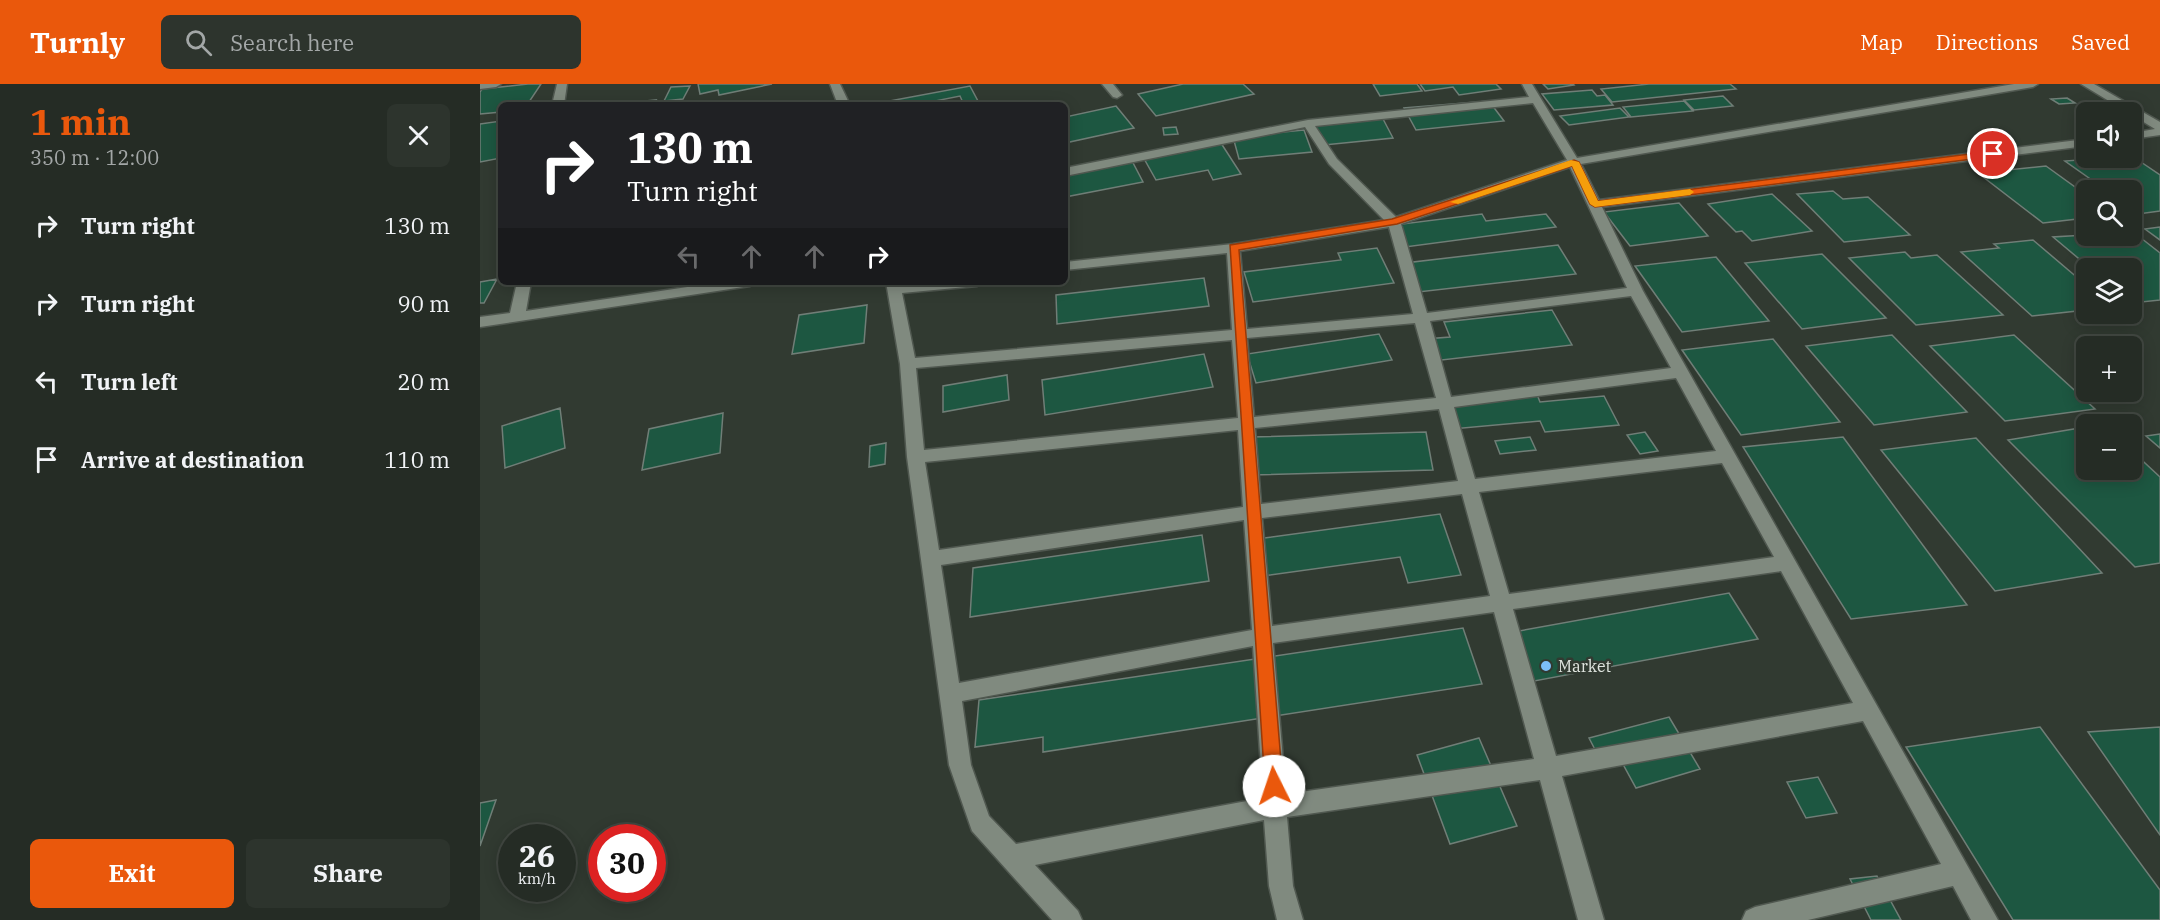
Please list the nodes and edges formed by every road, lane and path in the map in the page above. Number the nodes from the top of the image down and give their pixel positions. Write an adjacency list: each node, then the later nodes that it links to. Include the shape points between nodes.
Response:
1 (496, 84): 8 (street)
2 (562, 84): 11 (street)
3 (835, 84): 12 (street)
4 (1107, 84): 9 (street)
5 (1527, 84): 10 (street)
6 (2033, 84): 18 (street)
7 (2086, 84): 14 (street)
8 (480, 86)
9 (1117, 95)
10 (1538, 99): 13 (street); 18 (street)
11 (559, 102)
12 (843, 102)
13 (1308, 123): 19 (street); 21 (street, via 1334,160)
14 (2160, 127)
15 (2160, 132): 16 (street)
16 (2142, 135)
17 (2076, 143): 20 (street)
18 (1574, 162): 20 (street); 21 (street)
19 (1068, 171)
20 (1595, 204): 28 (street)
21 (1394, 222): 22 (street); 30 (street)
22 (1233, 248): 23 (street); 32 (street)
23 (1068, 266)
24 (523, 285): 29 (street)
25 (730, 285): 29 (street)
26 (914, 285): 27 (street)
27 (893, 286): 33 (street)
28 (1636, 291): 30 (street); 34 (street)
29 (517, 317): 31 (street)
30 (1421, 318): 32 (street); 35 (street)
31 (480, 322)
32 (1240, 335): 33 (street); 36 (street)
33 (908, 364): 38 (street)
34 (1681, 372): 35 (street); 37 (street)
35 (1445, 403): 36 (street); 39 (street)
36 (1246, 422): 38 (street); 40 (street)
37 (1727, 456): 39 (street); 42 (street)
38 (916, 457): 41 (street)
39 (1468, 485): 40 (street); 43 (street)
40 (1253, 512): 41 (street); 44 (street)
41 (930, 559): 45 (street)
42 (1787, 563): 43 (street); 46 (street)
43 (1501, 602): 44 (street); 47 (street)
44 (1263, 636): 45 (street); 48 (street)
45 (949, 694): 49 (street, via 960,765 980,823)
46 (1868, 710): 47 (street); 50 (street)
47 (1548, 768): 48 (street); 53 (street)
48 (1275, 807): 49 (street); 52 (street, via 1281,886)
49 (1011, 857): 51 (street)
50 (1959, 872): 54 (street); 55 (street)
51 (1069, 920)
52 (1290, 920)
53 (1591, 920)
54 (1755, 920)
55 (1985, 920)

